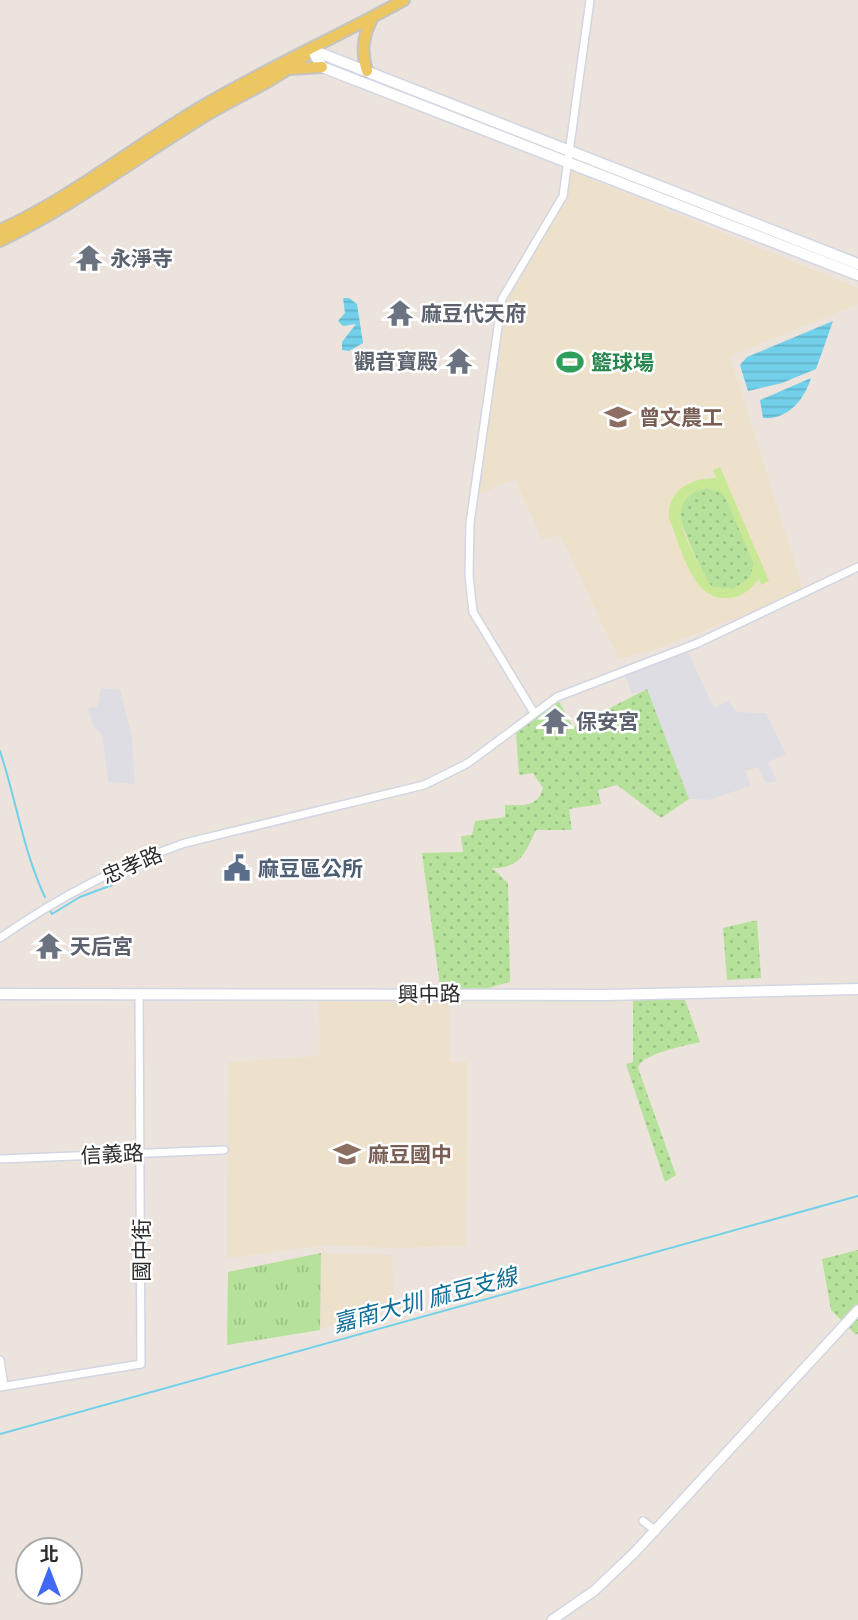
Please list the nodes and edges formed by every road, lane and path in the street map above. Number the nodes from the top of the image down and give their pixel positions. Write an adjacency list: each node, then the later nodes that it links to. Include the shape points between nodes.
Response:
1 (404, 0): 3 (main road)
2 (590, 0): 8 (street)
3 (373, 17): 4 (main road); 7 (main road, via 363,46)
4 (312, 50): 5 (main road); 6 (main road); 7 (main road); 9 (main road, via 200,107 45,207)
5 (322, 67): 6 (main road); 8 (main road)
6 (290, 68): 10 (main road, via 205,116 49,218)
7 (367, 71): 8 (main road)
8 (568, 157): 11 (main road); 12 (main road); 14 (street, via 563,196 502,299 470,523 473,612)
9 (0, 230)
10 (0, 241)
11 (858, 264)
12 (858, 275)
13 (858, 568): 14 (street, 忠孝路, via 698,643 568,692)
14 (534, 713): 15 (street, 忠孝路, via 468,763 424,785 148,856 72,891)
15 (0, 939)
16 (858, 989): 17 (main road, 興中路, via 580,995)
17 (139, 993): 18 (main road, 興中路); 20 (street, 國中街)
18 (0, 994)
19 (224, 1150): 20 (street, 信義路)
20 (141, 1152): 21 (street, 信義路); 24 (street, 國中街, via 141,1364)
21 (0, 1158)
22 (858, 1310): 26 (street)
23 (0, 1360): 24 (street)
24 (2, 1387)
25 (643, 1521): 26 (street)
26 (656, 1531): 27 (street, via 594,1591)
27 (552, 1620)

